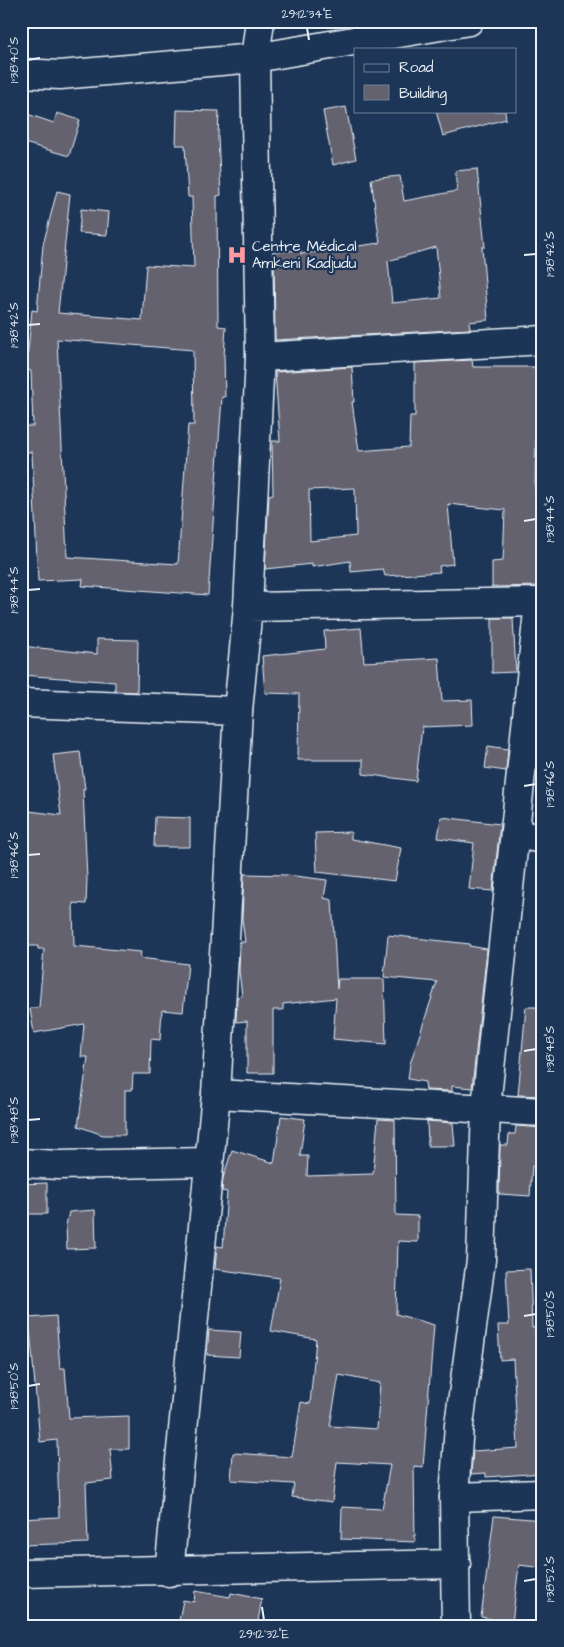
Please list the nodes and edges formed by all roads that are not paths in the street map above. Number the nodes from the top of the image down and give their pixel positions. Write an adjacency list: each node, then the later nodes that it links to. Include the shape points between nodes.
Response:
1 (260, 21): 3 (street)
2 (468, 21): 3 (street)
3 (255, 58): 4 (street, via 60,75); 6 (street)
4 (21, 73)
5 (543, 340): 6 (street)
6 (260, 357): 8 (street)
7 (541, 602): 8 (street); 11 (street)
8 (248, 607): 10 (street)
9 (21, 703): 10 (street)
10 (238, 711): 13 (street)
11 (515, 834): 12 (street); 14 (street)
12 (543, 839)
13 (216, 1094): 14 (street); 16 (street)
14 (486, 1107): 15 (street); 19 (street, via 481,1260 459,1425)
15 (543, 1112)
16 (208, 1162): 17 (street); 21 (street)
17 (21, 1163)
18 (543, 1494): 19 (street)
19 (454, 1497): 20 (street)
20 (456, 1564): 21 (street); 23 (street)
21 (169, 1572): 22 (street)
22 (21, 1573)
23 (456, 1626)

